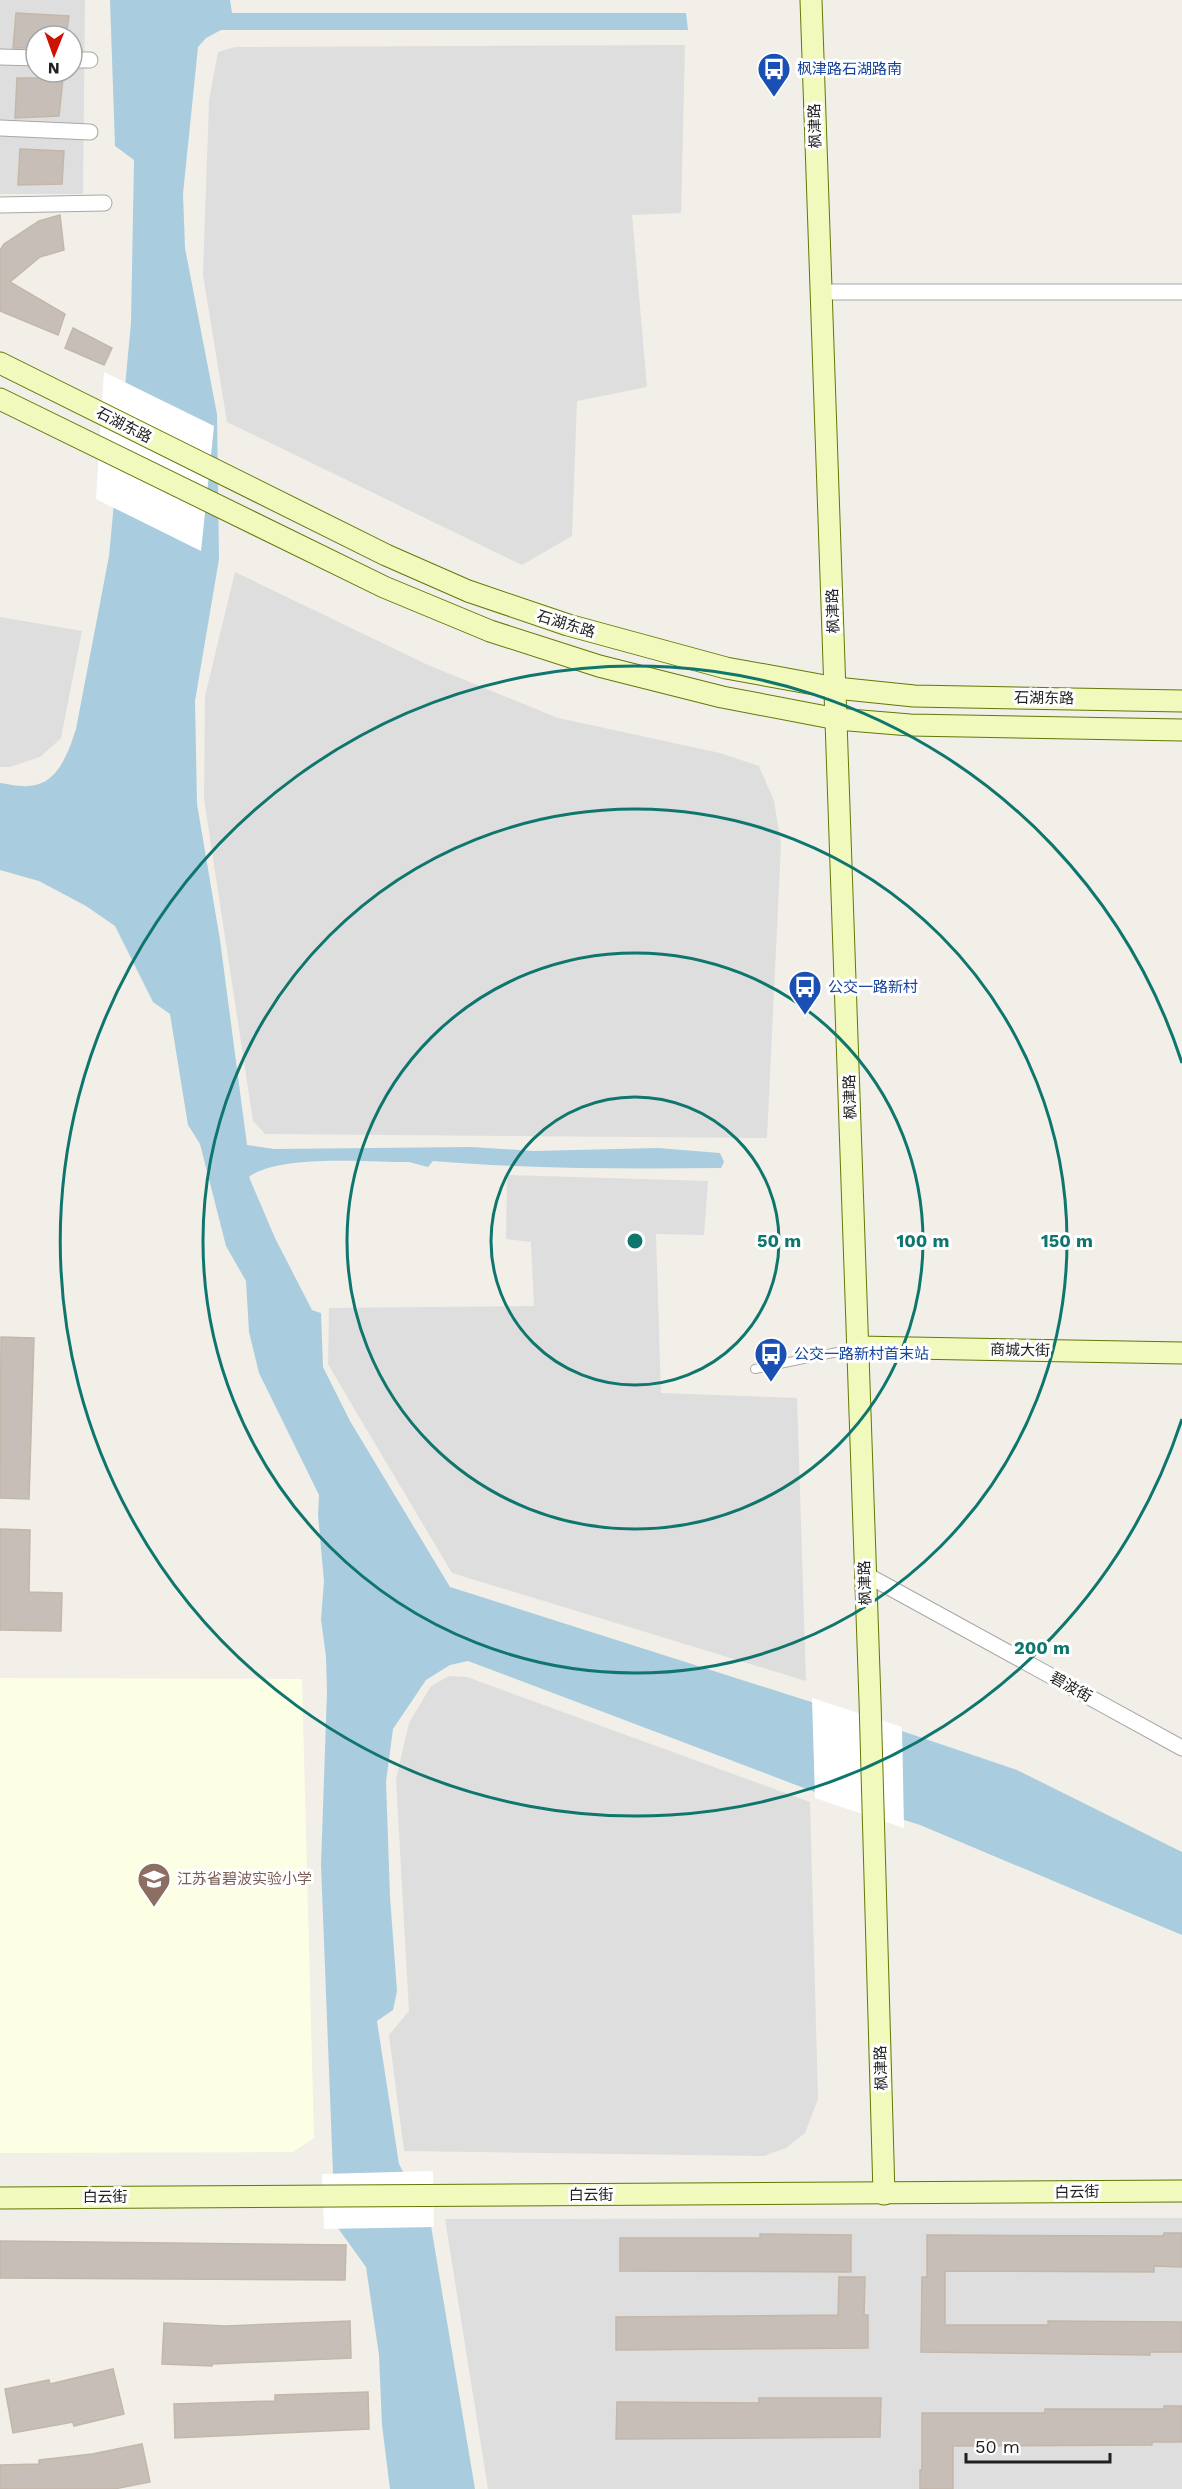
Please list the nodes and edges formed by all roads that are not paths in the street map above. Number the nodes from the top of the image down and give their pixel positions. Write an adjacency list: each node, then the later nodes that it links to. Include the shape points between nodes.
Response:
1 (811, 0): 10 (main road, 枫津路)
2 (0, 57): 3 (street)
3 (24, 58)
4 (84, 60): 5 (street)
5 (90, 60)
6 (0, 128): 7 (street)
7 (90, 132)
8 (104, 203): 9 (street)
9 (0, 205)
10 (820, 291): 11 (street); 14 (main road, 枫津路)
11 (1182, 292)
12 (0, 363): 14 (main road, 石湖东路, via 387,555 468,591 568,625 701,662)
13 (0, 399): 16 (main road, 石湖东路, via 356,574 458,619 562,655 667,684)
14 (836, 688): 15 (main road, 石湖东路, via 914,696); 16 (main road, 枫津路)
15 (1182, 701)
16 (837, 719): 17 (main road, 石湖东路, via 910,725); 18 (main road, 枫津路)
17 (1182, 730)
18 (858, 1347): 19 (main road, 商城大街); 20 (lane); 21 (main road, 枫津路)
19 (1182, 1353)
20 (755, 1369)
21 (865, 1574): 22 (street, 碧波街); 24 (main road, 枫津路)
22 (1182, 1748)
23 (1182, 2191): 24 (main road, 白云街)
24 (884, 2194): 25 (main road, 白云街)
25 (0, 2198)

